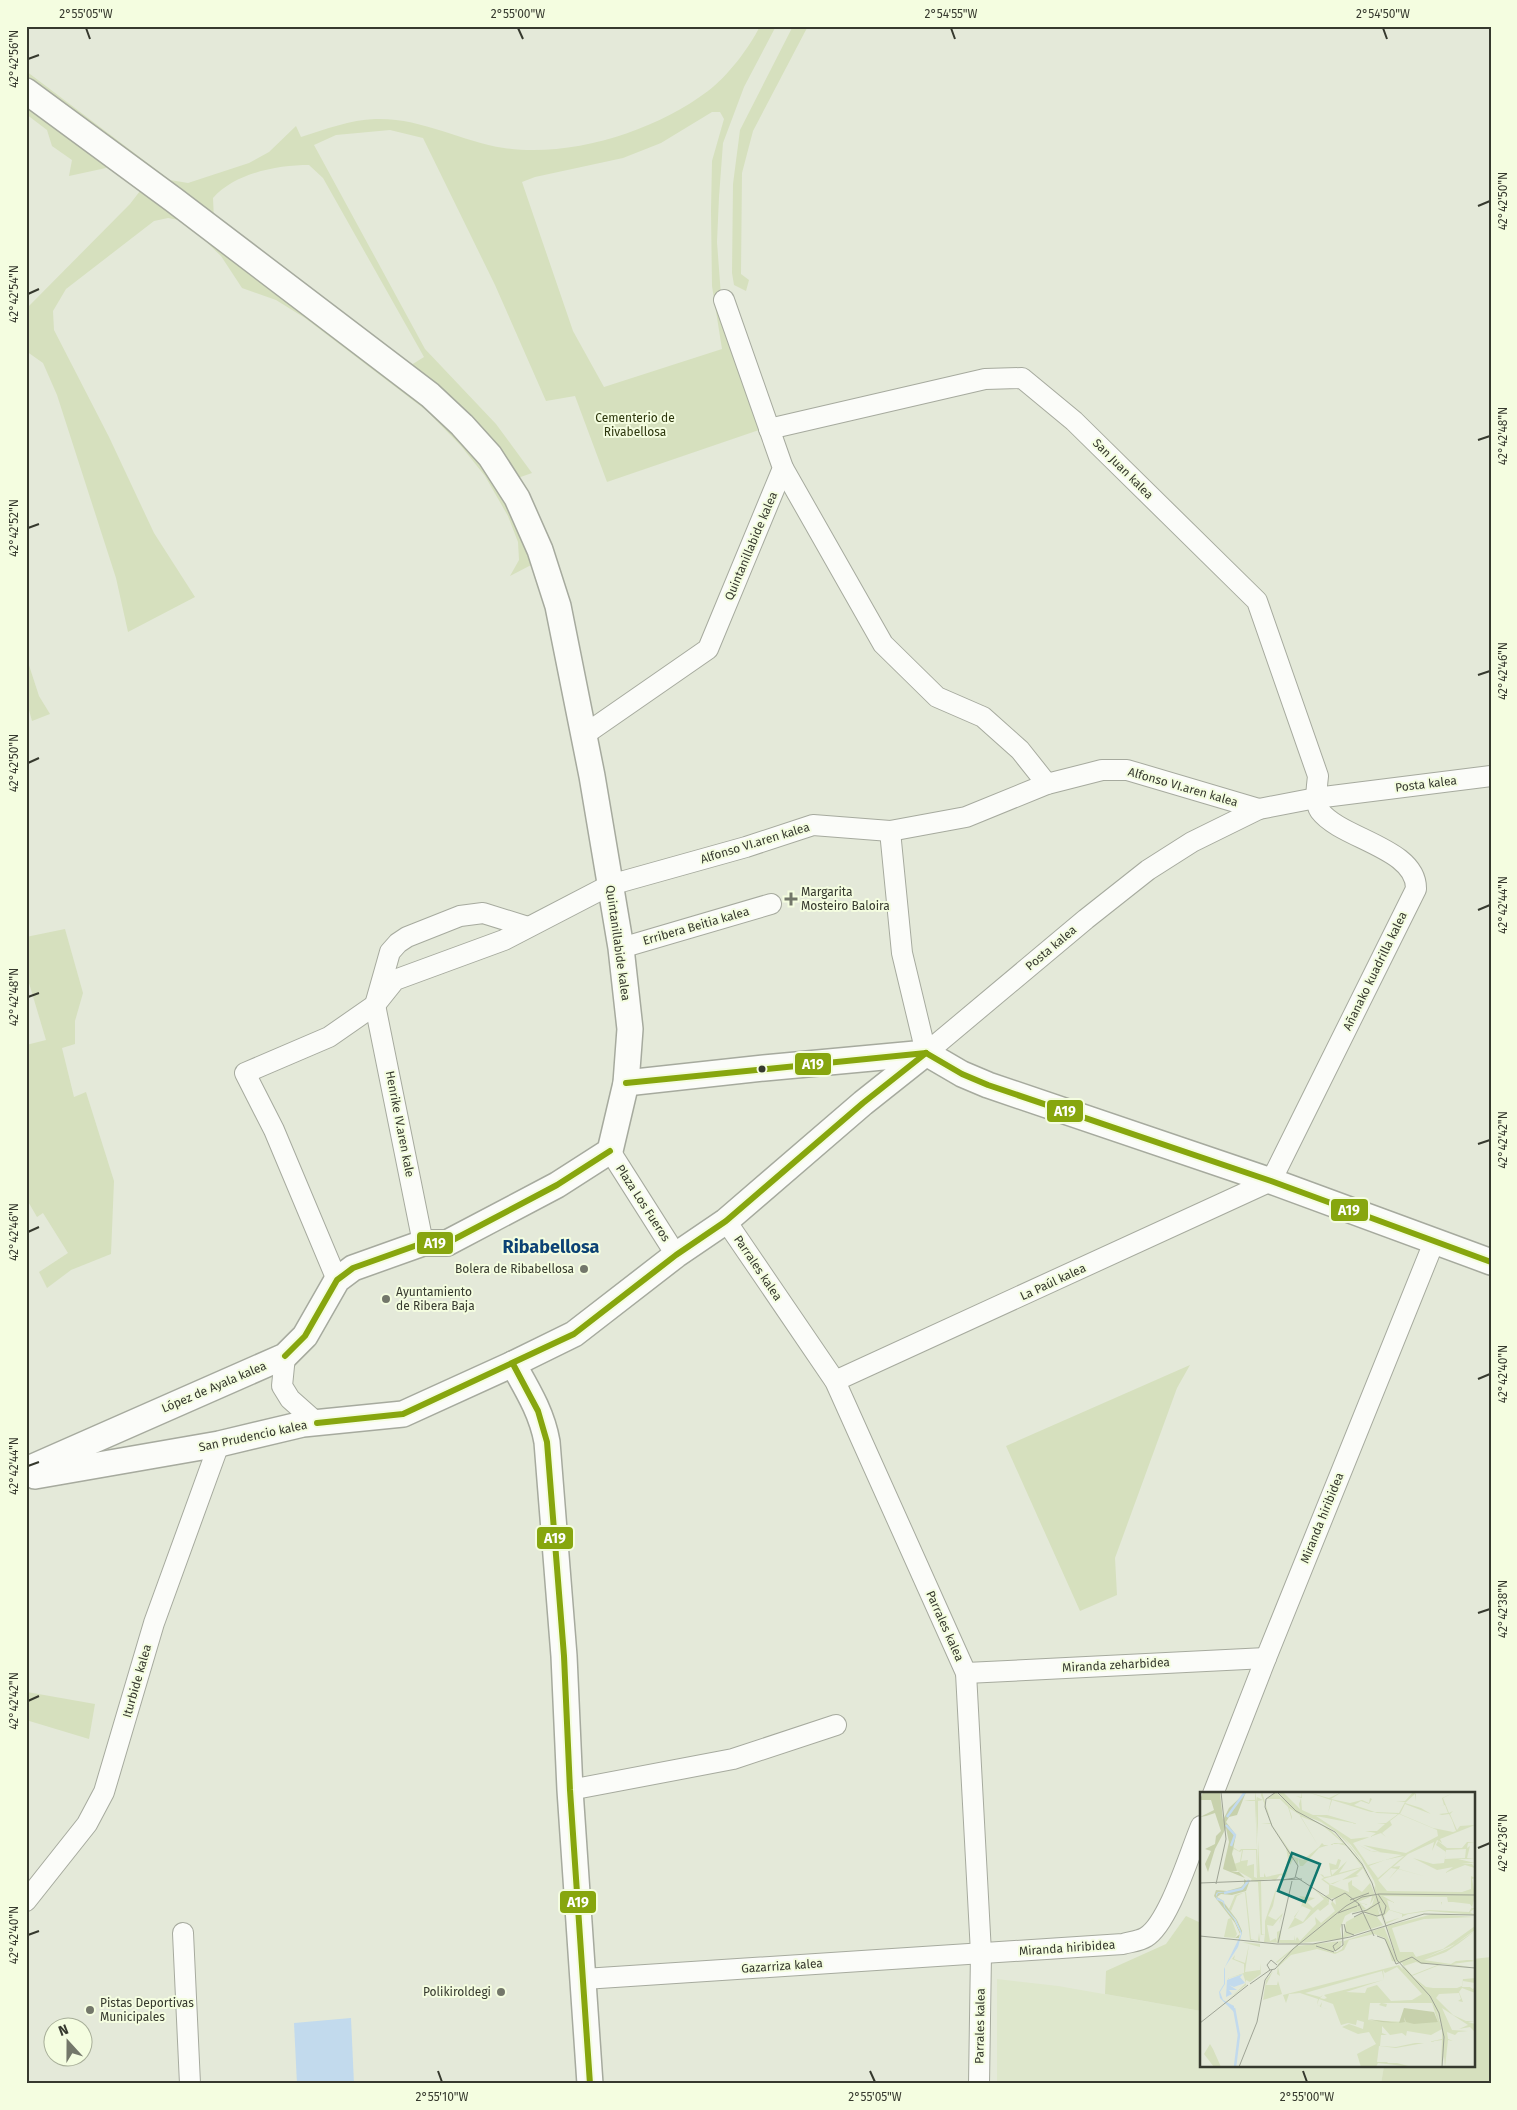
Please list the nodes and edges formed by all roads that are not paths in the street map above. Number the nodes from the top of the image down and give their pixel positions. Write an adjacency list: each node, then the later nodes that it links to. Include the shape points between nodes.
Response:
1 (26, 90): 5 (street, Quintanillabide kalea, via 430,395 490,456 517,498 546,569 558,606)
2 (724, 300): 3 (street)
3 (769, 429): 4 (street); 9 (street, San Juan kalea, via 985,379 1022,378 1074,421 1257,601 1318,776)
4 (783, 468): 5 (street, Quintanillabide kalea, via 708,649); 7 (street, via 883,644 937,697 983,717 1020,750)
5 (584, 735): 13 (street, Quintanillabide kalea)
6 (1491, 776): 9 (street, Posta kalea)
7 (1047, 784): 8 (street, Alfonso VI.aren kalea, via 1102,770 1127,770); 12 (street, Alfonso VI.aren kalea, via 966,817)
8 (1214, 794): 10 (street, Alfonso VI.aren kalea); 11 (street)
9 (1316, 798): 10 (street, Posta kalea); 21 (street, Añanako kuadrilla kalea, via 1319,810 1332,822 1394,856 1408,868 1416,878 1416,889)
10 (1259, 809): 11 (street, Posta kalea)
11 (1220, 829): 18 (street, Posta kalea, via 1192,842 1148,870)
12 (890, 831): 13 (street, Alfonso VI.aren kalea, via 813,825); 18 (street, via 902,953)
13 (610, 885): 15 (street, Alfonso VI.aren kalea); 16 (street, Quintanillabide kalea)
14 (771, 904): 16 (street, Erribera Beitia kalea)
15 (528, 927): 17 (street, Alfonso VI.aren kalea, via 504,940 395,980); 17 (street, via 484,913 460,916 407,937 390,952)
16 (621, 948): 19 (street, Quintanillabide kalea, via 630,1029)
17 (376, 1005): 24 (street, Henrike IV.aren kale); 27 (street, Alfonso VI.aren kalea, via 329,1037 245,1073 274,1130)
18 (926, 1053): 19 (street); 21 (street, via 988,1085); 22 (street, Posta kalea, via 863,1102)
19 (626, 1084): 20 (street, Quintanillabide kalea)
20 (610, 1151): 24 (street, López de Ayala kalea, via 557,1185 448,1243); 25 (street, Plaza Los Fueros)
21 (1271, 1181): 23 (street); 30 (street, La Paúl kalea)
22 (726, 1221): 25 (street, Posta kalea); 30 (street, Parrales kalea)
23 (1434, 1242): 26 (street); 35 (street, Miranda hiribidea)
24 (423, 1243): 27 (street, López de Ayala kalea, via 353,1268)
25 (676, 1255): 29 (street, San Prudencio kalea, via 574,1334)
26 (1491, 1262)
27 (337, 1280): 28 (street, López de Ayala kalea, via 305,1336)
28 (285, 1356): 31 (street, via 282,1386 290,1399); 33 (street, López de Ayala kalea)
29 (513, 1364): 31 (street, San Prudencio kalea, via 403,1414); 38 (street, via 535,1403 548,1442)
30 (835, 1381): 36 (street, Parrales kalea)
31 (317, 1423): 32 (street, San Prudencio kalea)
32 (219, 1444): 34 (street, San Prudencio kalea); 41 (street, Iturbide kalea, via 154,1623 104,1792 87,1824)
33 (26, 1470)
34 (26, 1477)
35 (1266, 1658): 36 (street, Miranda zeharbidea); 39 (street, Miranda hiribidea)
36 (966, 1673): 43 (street, Parrales kalea)
37 (836, 1725): 38 (street, via 733,1759)
38 (570, 1790): 44 (street)
39 (1214, 1792)
40 (1200, 1829): 43 (street, Miranda hiribidea, via 1159,1925 1145,1937 1123,1944)
41 (26, 1901)
42 (182, 1933): 45 (street)
43 (981, 1953): 44 (street, Gazarriza kalea); 47 (street, Parrales kalea)
44 (584, 1979): 46 (street)
45 (190, 2084)
46 (590, 2084)
47 (979, 2084)

